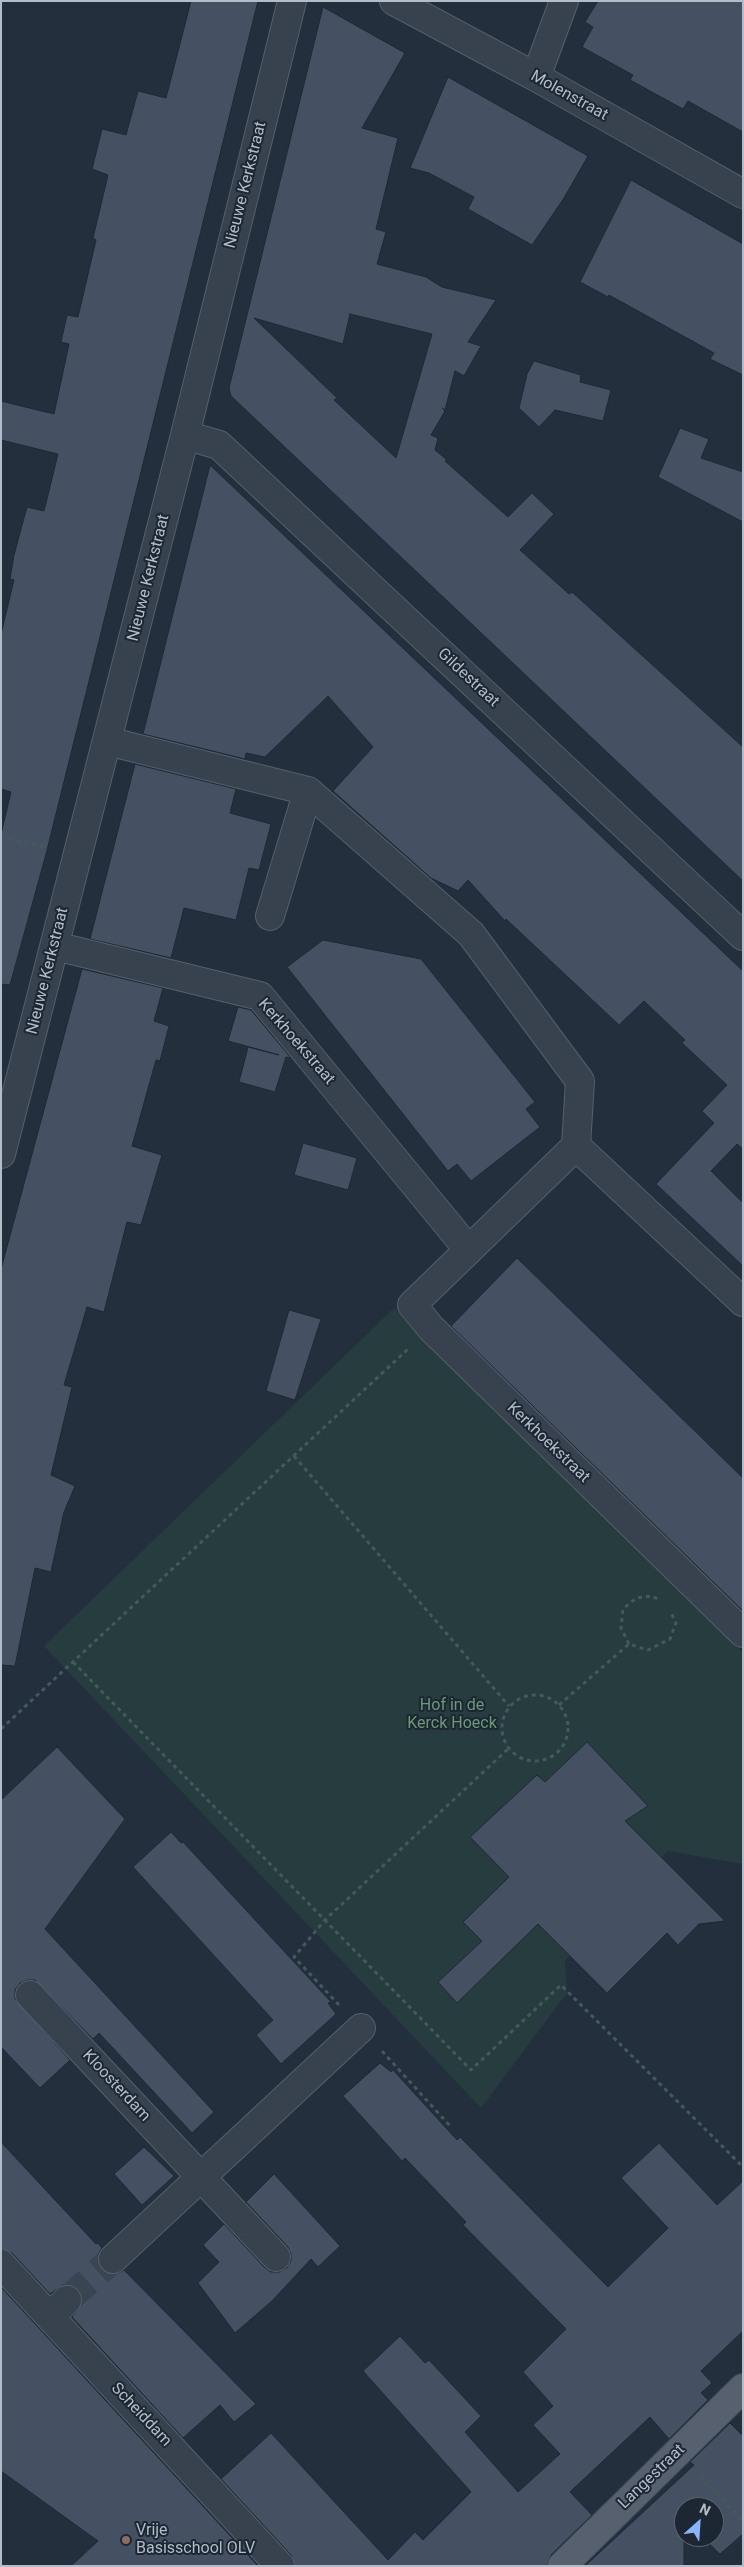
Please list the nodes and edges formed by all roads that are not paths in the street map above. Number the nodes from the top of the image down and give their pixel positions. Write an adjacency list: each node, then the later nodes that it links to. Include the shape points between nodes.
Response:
1 (292, 1): 6 (street, Nieuwe Kerkstraat)
2 (394, 1): 4 (street, Molenstraat)
3 (564, 1): 4 (street)
4 (536, 77): 5 (street, Molenstraat)
5 (743, 194)
6 (185, 435): 7 (street, Nieuwe Kerkstraat); 10 (street, Gildestraat, via 219,445)
7 (107, 741): 8 (street); 11 (street, Nieuwe Kerkstraat)
8 (308, 791): 9 (street); 12 (street, via 471,934 580,1081)
9 (270, 916)
10 (743, 936)
11 (55, 946): 13 (street, Nieuwe Kerkstraat); 14 (street, Kerkhoekstraat, via 260,996)
12 (576, 1146): 14 (street, Kerkhoekstraat); 15 (street)
13 (1, 1154)
14 (468, 1249): 16 (street, Kerkhoekstraat, via 412,1305 431,1328)
15 (743, 1302)
16 (743, 1633)
17 (30, 1995): 19 (street, Kloosterdam)
18 (361, 2028): 19 (street)
19 (202, 2177): 20 (street, Kloosterdam); 21 (street)
20 (276, 2257)
21 (113, 2259)
22 (1, 2264): 24 (street, Scheiddam, via 59,2308)
23 (743, 2388): 25 (main road, Langestraat)
24 (280, 2566)
25 (562, 2566)

